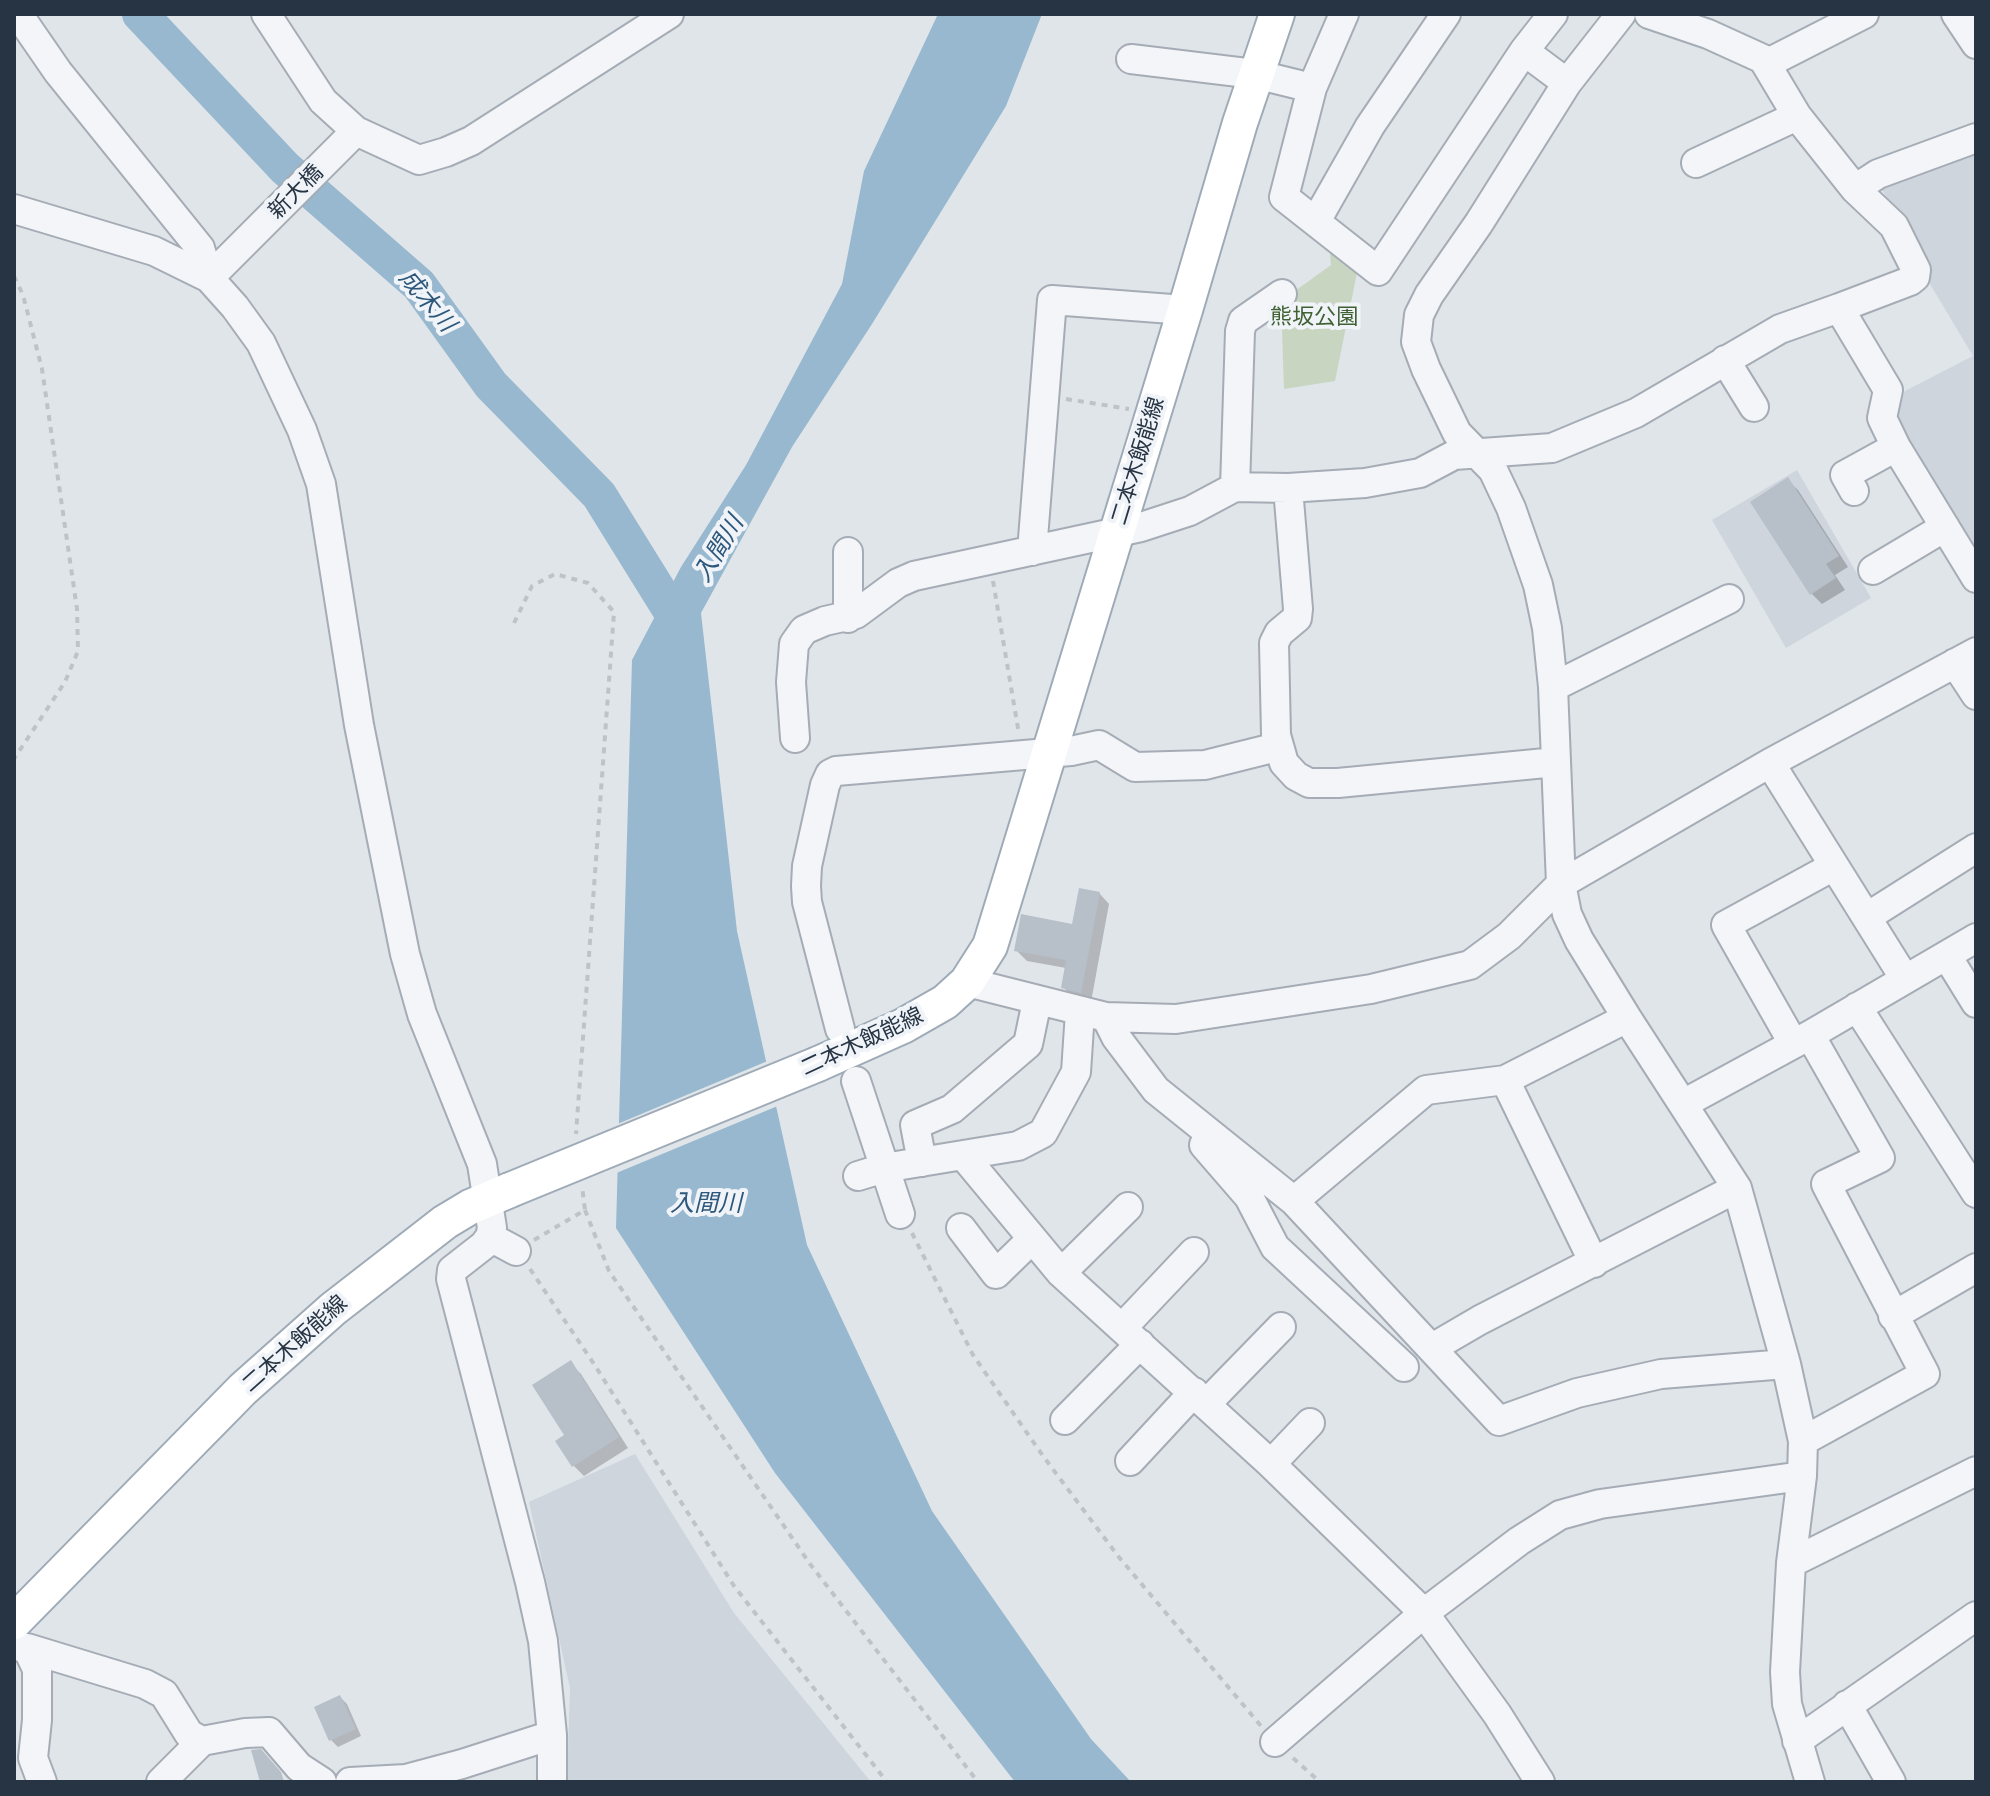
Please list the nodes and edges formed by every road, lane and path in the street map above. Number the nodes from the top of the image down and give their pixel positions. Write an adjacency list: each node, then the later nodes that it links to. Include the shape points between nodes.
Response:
1 (18, 14): 27 (street, via 58,72 200,248)
2 (266, 14): 20 (street, via 323,101)
3 (669, 14): 20 (street, via 446,152 419,160)
4 (1277, 14): 16 (main road, 二本木飯能線)
5 (1344, 14): 18 (street)
6 (1446, 14): 25 (street, via 1370,126)
7 (1553, 14): 13 (street)
8 (1621, 14): 17 (street)
9 (1649, 14): 15 (street, via 1708,34)
10 (1864, 14): 15 (street)
11 (1956, 14): 12 (street)
12 (1976, 44)
13 (1524, 51): 17 (street); 25 (street, via 1378,271)
14 (1131, 59): 16 (street)
15 (1766, 64): 19 (street)
16 (1255, 74): 18 (street); 30 (main road, 二本木飯能線)
17 (1567, 83): 36 (street, via 1419,315 1416,342 1426,369 1457,433)
18 (1312, 88): 25 (street, via 1284,197)
19 (1797, 116): 22 (street); 23 (street)
20 (356, 131): 27 (street, 新大橋)
21 (1976, 138): 23 (street, via 1878,174)
22 (1696, 163)
23 (1855, 189): 29 (street, via 1894,226 1916,270 1910,281)
24 (14, 209): 27 (street, via 154,251)
25 (1316, 221)
26 (14, 276): 56 (path, via 42,369 77,609 78,651 65,682)
27 (209, 278): 85 (street, via 261,343 321,484 359,725 399,929 422,1014)
28 (1282, 294): 37 (street, via 1243,321 1240,331)
29 (1839, 308): 31 (street, via 1780,329); 35 (street, via 1888,390 1882,418)
30 (1185, 310): 32 (street, via 1052,300); 34 (main road, 二本木飯能線)
31 (1725, 360): 33 (street); 36 (street, via 1636,413 1552,448)
32 (1044, 395): 34 (path); 42 (street)
33 (1754, 407)
34 (1153, 412): 41 (main road, 二本木飯能線)
35 (1896, 447): 39 (street, via 1845,475); 40 (street)
36 (1477, 454): 38 (street, via 1454,455 1400,478); 51 (street, via 1493,470 1526,548 1547,628)
37 (1235, 487): 38 (street); 41 (street, via 1172,518)
38 (1288, 488): 54 (street, via 1298,609 1297,618 1274,643)
39 (1854, 491)
40 (1945, 527): 45 (street); 46 (street)
41 (1116, 532): 42 (street); 55 (main road, 二本木飯能線)
42 (1032, 551): 44 (street)
43 (848, 552): 48 (street)
44 (989, 560): 48 (street, via 914,576); 55 (path)
45 (1873, 570)
46 (1976, 578)
47 (1729, 599): 51 (street)
48 (848, 618): 53 (street, via 804,630 794,644)
49 (514, 623): 78 (path, via 532,586 555,574 588,583 614,612)
50 (1965, 658): 52 (street); 58 (street)
51 (1553, 687): 57 (street)
52 (1976, 695)
53 (795, 738)
54 (1277, 747): 55 (street, via 1186,767 1135,767 1099,745); 57 (street, via 1284,763 1309,783)
55 (1036, 754): 66 (main road, 二本木飯能線, via 1004,907 990,946); 72 (street, via 830,774 806,886)
56 (14, 759)
57 (1556, 762): 61 (street)
58 (1770, 763): 60 (street); 61 (street)
59 (1976, 848): 62 (street)
60 (1834, 866): 62 (street); 73 (street, via 1726,925)
61 (1561, 884): 70 (street, via 1509,936 1470,965 1371,989 1176,1019); 71 (street, via 1579,940)
62 (1867, 917): 65 (street)
63 (1976, 938): 64 (street)
64 (1947, 956): 65 (street); 68 (street)
65 (1905, 979): 69 (street)
66 (967, 982): 67 (street); 85 (main road, 二本木飯能線, bridge, via 922,1016 818,1064)
67 (1037, 1001): 70 (street); 80 (street, via 1028,1044 952,1109 915,1125)
68 (1976, 1003)
69 (1857, 1007): 73 (street); 84 (street)
70 (1093, 1015): 76 (street); 79 (street, via 1049,1141)
71 (1627, 1018): 74 (street); 77 (street)
72 (840, 1029)
73 (1802, 1039): 77 (street); 98 (street, via 1880,1158 1826,1184)
74 (1505, 1080): 86 (street, via 1426,1090); 95 (street)
75 (856, 1081): 81 (street)
76 (1156, 1090): 86 (street); 103 (street, via 1249,1197 1275,1247)
77 (1683, 1104): 83 (street)
78 (577, 1139)
79 (963, 1155): 80 (street); 92 (street)
80 (922, 1162): 81 (street)
81 (871, 1172): 89 (street)
82 (582, 1182): 88 (path)
83 (1737, 1188): 95 (street); 102 (street)
84 (1976, 1193)
85 (499, 1195): 91 (street); 115 (main road, 二本木飯能線, via 417,1241 291,1345 223,1409)
86 (1294, 1201): 101 (street)
87 (1128, 1207): 97 (street)
88 (585, 1210): 93 (path); 127 (path, via 609,1271 810,1564)
89 (900, 1214): 120 (path, via 973,1355 1043,1456 1118,1556)
90 (961, 1228): 92 (street, via 996,1274)
91 (490, 1237): 93 (street); 117 (street, via 452,1270 451,1279 530,1582 543,1641)
92 (1032, 1239): 97 (street)
93 (516, 1251): 126 (path, via 734,1586)
94 (1194, 1252): 100 (street)
95 (1594, 1263): 101 (street)
96 (1976, 1268): 98 (street)
97 (1061, 1273): 100 (street)
98 (1893, 1316): 107 (street, via 1925,1374)
99 (1281, 1327): 104 (street)
100 (1131, 1336): 104 (street); 105 (street)
101 (1432, 1348): 102 (street, via 1499,1421 1577,1393 1661,1374)
102 (1786, 1364): 107 (street)
103 (1404, 1367)
104 (1200, 1398): 108 (street); 109 (street)
105 (1065, 1420)
106 (1310, 1423): 109 (street)
107 (1803, 1441): 111 (street)
108 (1130, 1461)
109 (1271, 1464): 113 (street)
110 (1976, 1471): 112 (street)
111 (1802, 1476): 112 (street); 113 (street, via 1600,1504 1560,1515)
112 (1791, 1563): 119 (street, via 1785,1672)
113 (1424, 1613): 120 (street); 129 (street)
114 (1976, 1616): 116 (street)
115 (18, 1639): 118 (street, via 164,1694 189,1734); 121 (street, via 37,1669 33,1758)
116 (1847, 1705): 119 (street); 131 (street)
117 (552, 1735): 124 (street, via 406,1779); 125 (street)
118 (202, 1741): 122 (street); 123 (street, via 269,1732 299,1767)
119 (1797, 1741): 130 (street)
120 (1275, 1742): 128 (path)
121 (42, 1782)
122 (161, 1782)
123 (322, 1782)
124 (350, 1782)
125 (552, 1782)
126 (887, 1782)
127 (978, 1782)
128 (1320, 1782)
129 (1540, 1782)
130 (1810, 1782)
131 (1891, 1782)

